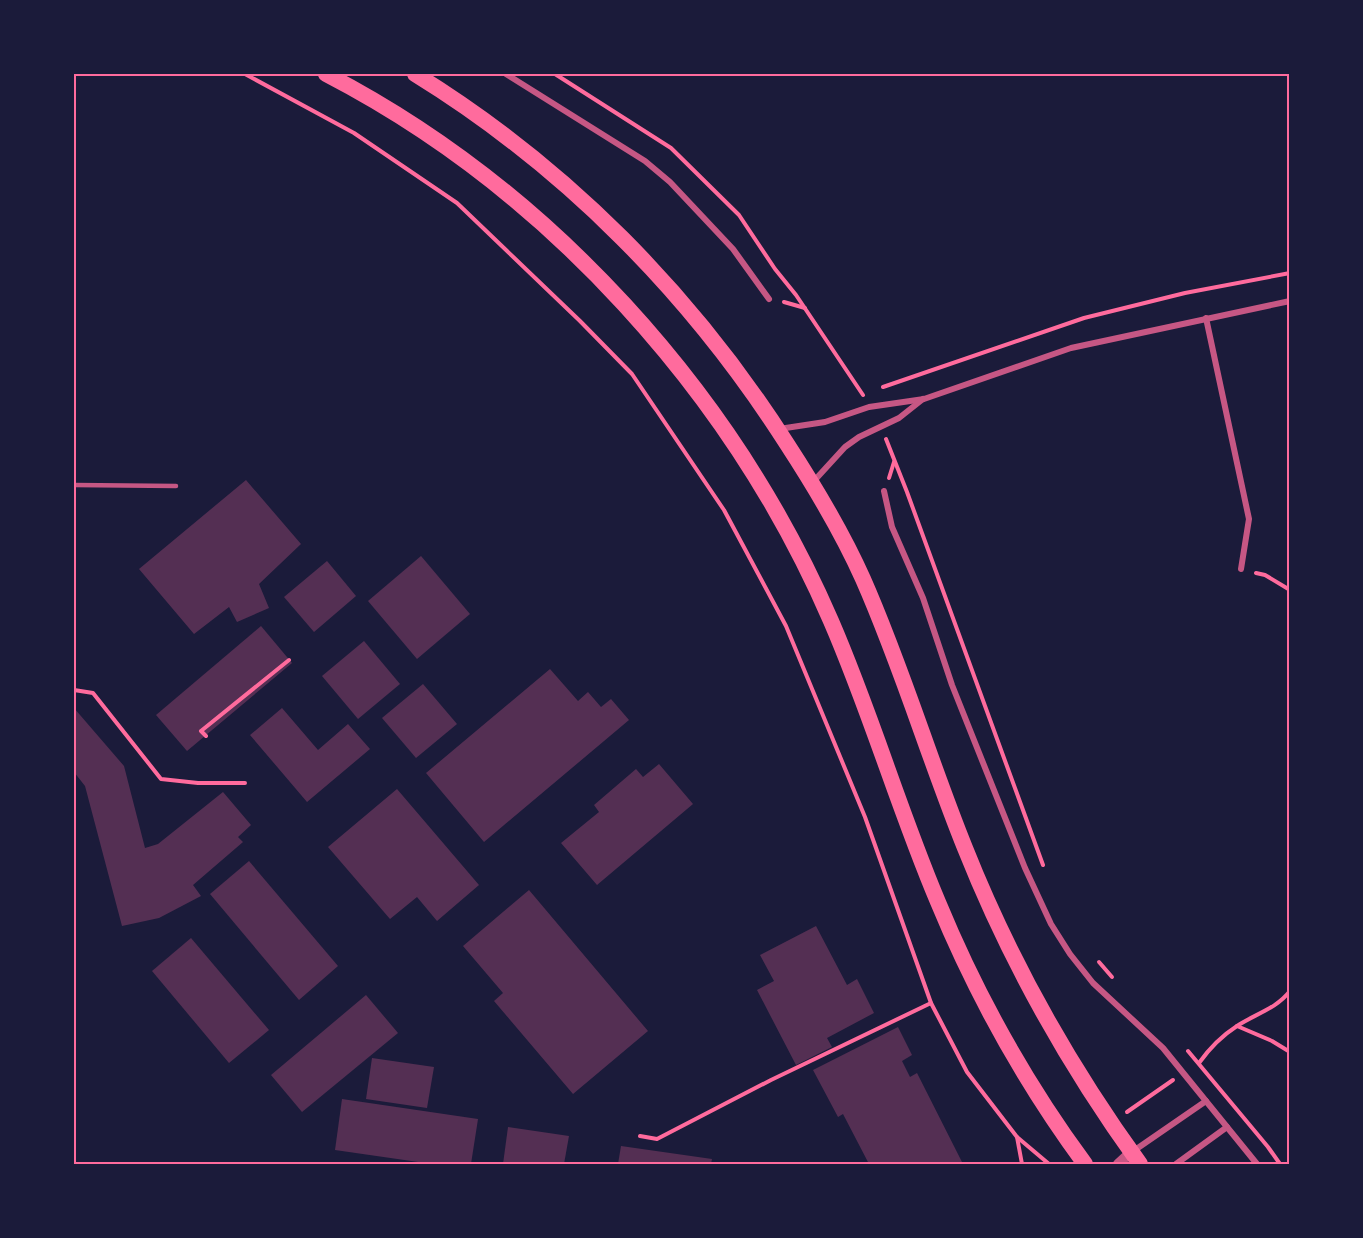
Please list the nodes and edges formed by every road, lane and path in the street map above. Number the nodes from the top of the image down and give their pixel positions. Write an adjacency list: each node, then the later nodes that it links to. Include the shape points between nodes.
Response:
1 (245, 74): 30 (path, via 354,133 457,204 632,374 724,510 786,626 865,817)
2 (326, 74): 44 (highway, via 410,123 519,204 623,302 717,417 785,529 830,618 938,903 969,970 1007,1042)
3 (415, 74): 14 (highway, via 543,166 619,233 697,318)
4 (506, 74): 6 (street, via 645,161 670,182 733,249)
5 (1290, 273): 11 (path, via 1084,318)
6 (769, 299): 8 (path)
7 (1290, 301): 9 (street)
8 (805, 308)
9 (1206, 318): 13 (street, via 1071,348); 20 (street, via 1249,519)
10 (869, 390): 12 (path)
11 (877, 390)
12 (861, 391)
13 (924, 399): 14 (street, via 869,407 818,424); 16 (street, via 899,418 845,447)
14 (777, 429): 16 (highway)
15 (887, 442): 26 (path)
16 (812, 484): 41 (highway, via 880,619 965,849 1018,967 1101,1110)
17 (74, 486): 18 (lane)
18 (176, 486)
19 (884, 491): 36 (street, via 892,527 923,598 952,685 1051,924 1093,983 1163,1048)
20 (1241, 569): 21 (path, via 1265,575)
21 (1290, 590)
22 (289, 660): 24 (path, via 201,731)
23 (74, 690): 25 (path, via 93,693 161,779)
24 (206, 736)
25 (245, 783)
26 (1047, 875)
27 (1098, 961): 28 (path)
28 (1114, 979)
29 (1290, 991): 31 (path, via 1265,1012)
30 (931, 1003): 39 (path, via 657,1139); 40 (path, via 967,1072)
31 (1236, 1026): 33 (path); 34 (path)
32 (1183, 1046): 34 (path)
33 (1290, 1052)
34 (1199, 1063): 48 (path)
35 (1172, 1081): 37 (path)
36 (1206, 1101): 38 (street); 41 (street)
37 (1139, 1105)
38 (1227, 1127): 46 (street); 47 (street)
39 (640, 1136)
40 (1017, 1137): 42 (path); 43 (path)
41 (1136, 1158): 45 (street)
42 (1022, 1164)
43 (1049, 1164)
44 (1084, 1164)
45 (1118, 1164)
46 (1176, 1164)
47 (1257, 1164)
48 (1280, 1164)

